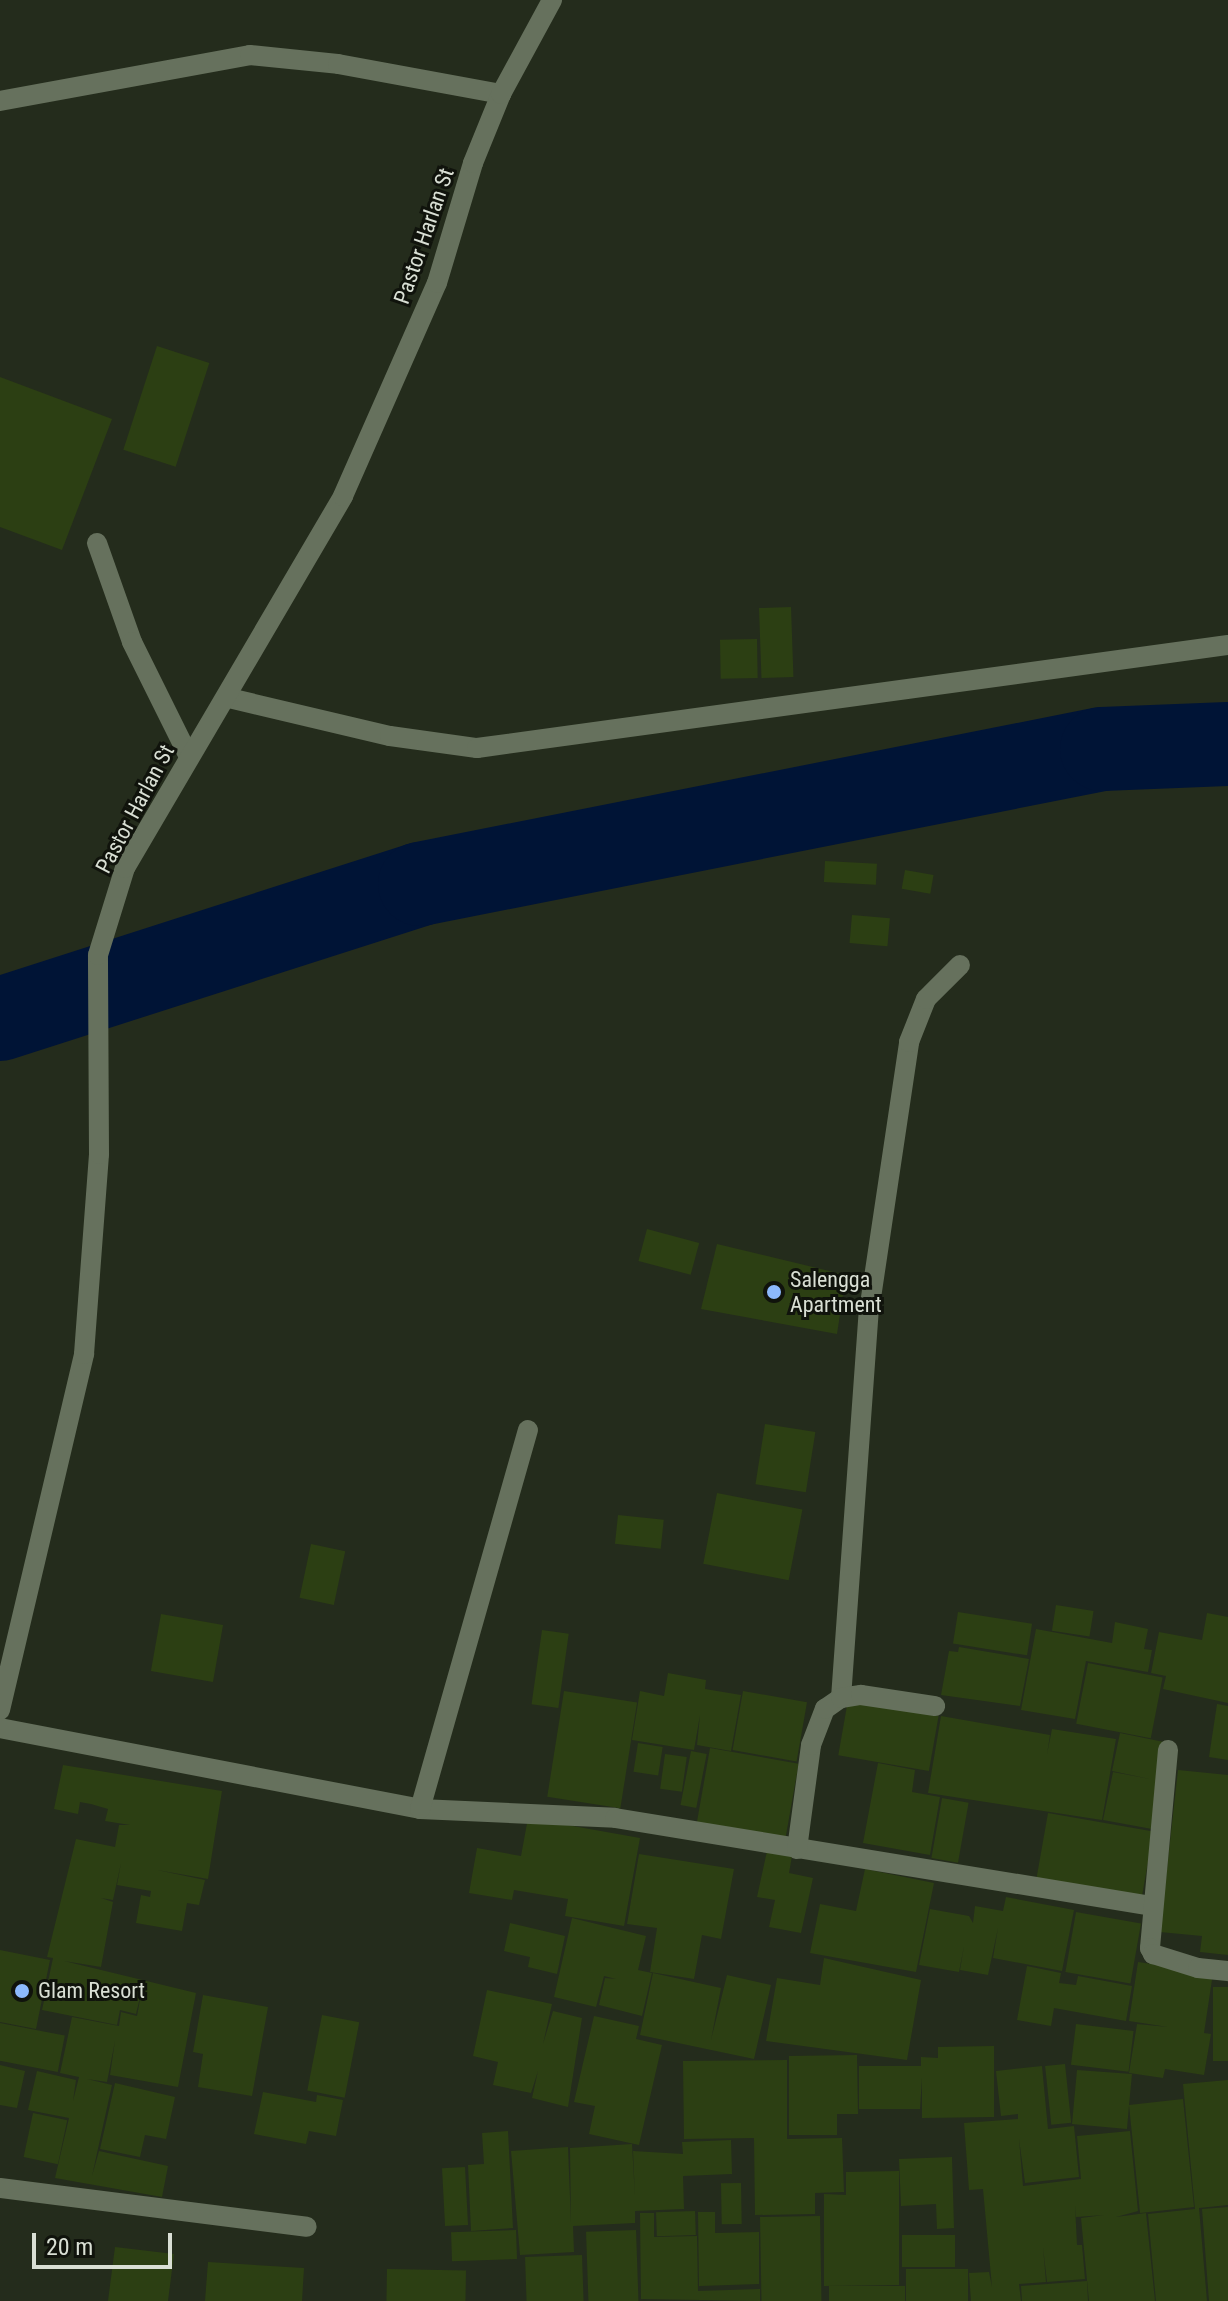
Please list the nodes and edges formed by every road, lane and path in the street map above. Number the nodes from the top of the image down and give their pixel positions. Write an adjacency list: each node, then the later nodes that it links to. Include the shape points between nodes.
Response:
1 (552, 0): 2 (street, Pastor Harlan St)
2 (501, 94): 3 (street, via 338,64 250,55); 6 (street, Pastor Harlan St, via 473,163 437,283 343,496)
3 (0, 101)
4 (97, 543): 7 (street, via 132,642)
5 (1228, 645): 6 (street, via 477,748 390,736)
6 (229, 698): 7 (street, Pastor Harlan St)
7 (189, 757): 12 (street, Pastor Harlan St, via 125,868 98,955 99,1154 84,1354)
8 (960, 965): 10 (street, via 926,999 909,1042 869,1311)
9 (528, 1430): 15 (street)
10 (841, 1698): 11 (street, via 861,1695); 16 (street, via 825,1709 811,1745)
11 (935, 1706)
12 (0, 1710)
13 (0, 1728): 15 (street)
14 (1168, 1750): 17 (street)
15 (420, 1809): 16 (street, via 615,1818)
16 (797, 1849): 17 (street)
17 (1152, 1906): 18 (street, via 1153,1954)
18 (1228, 1971)
19 (0, 2188): 20 (street)
20 (307, 2227)

